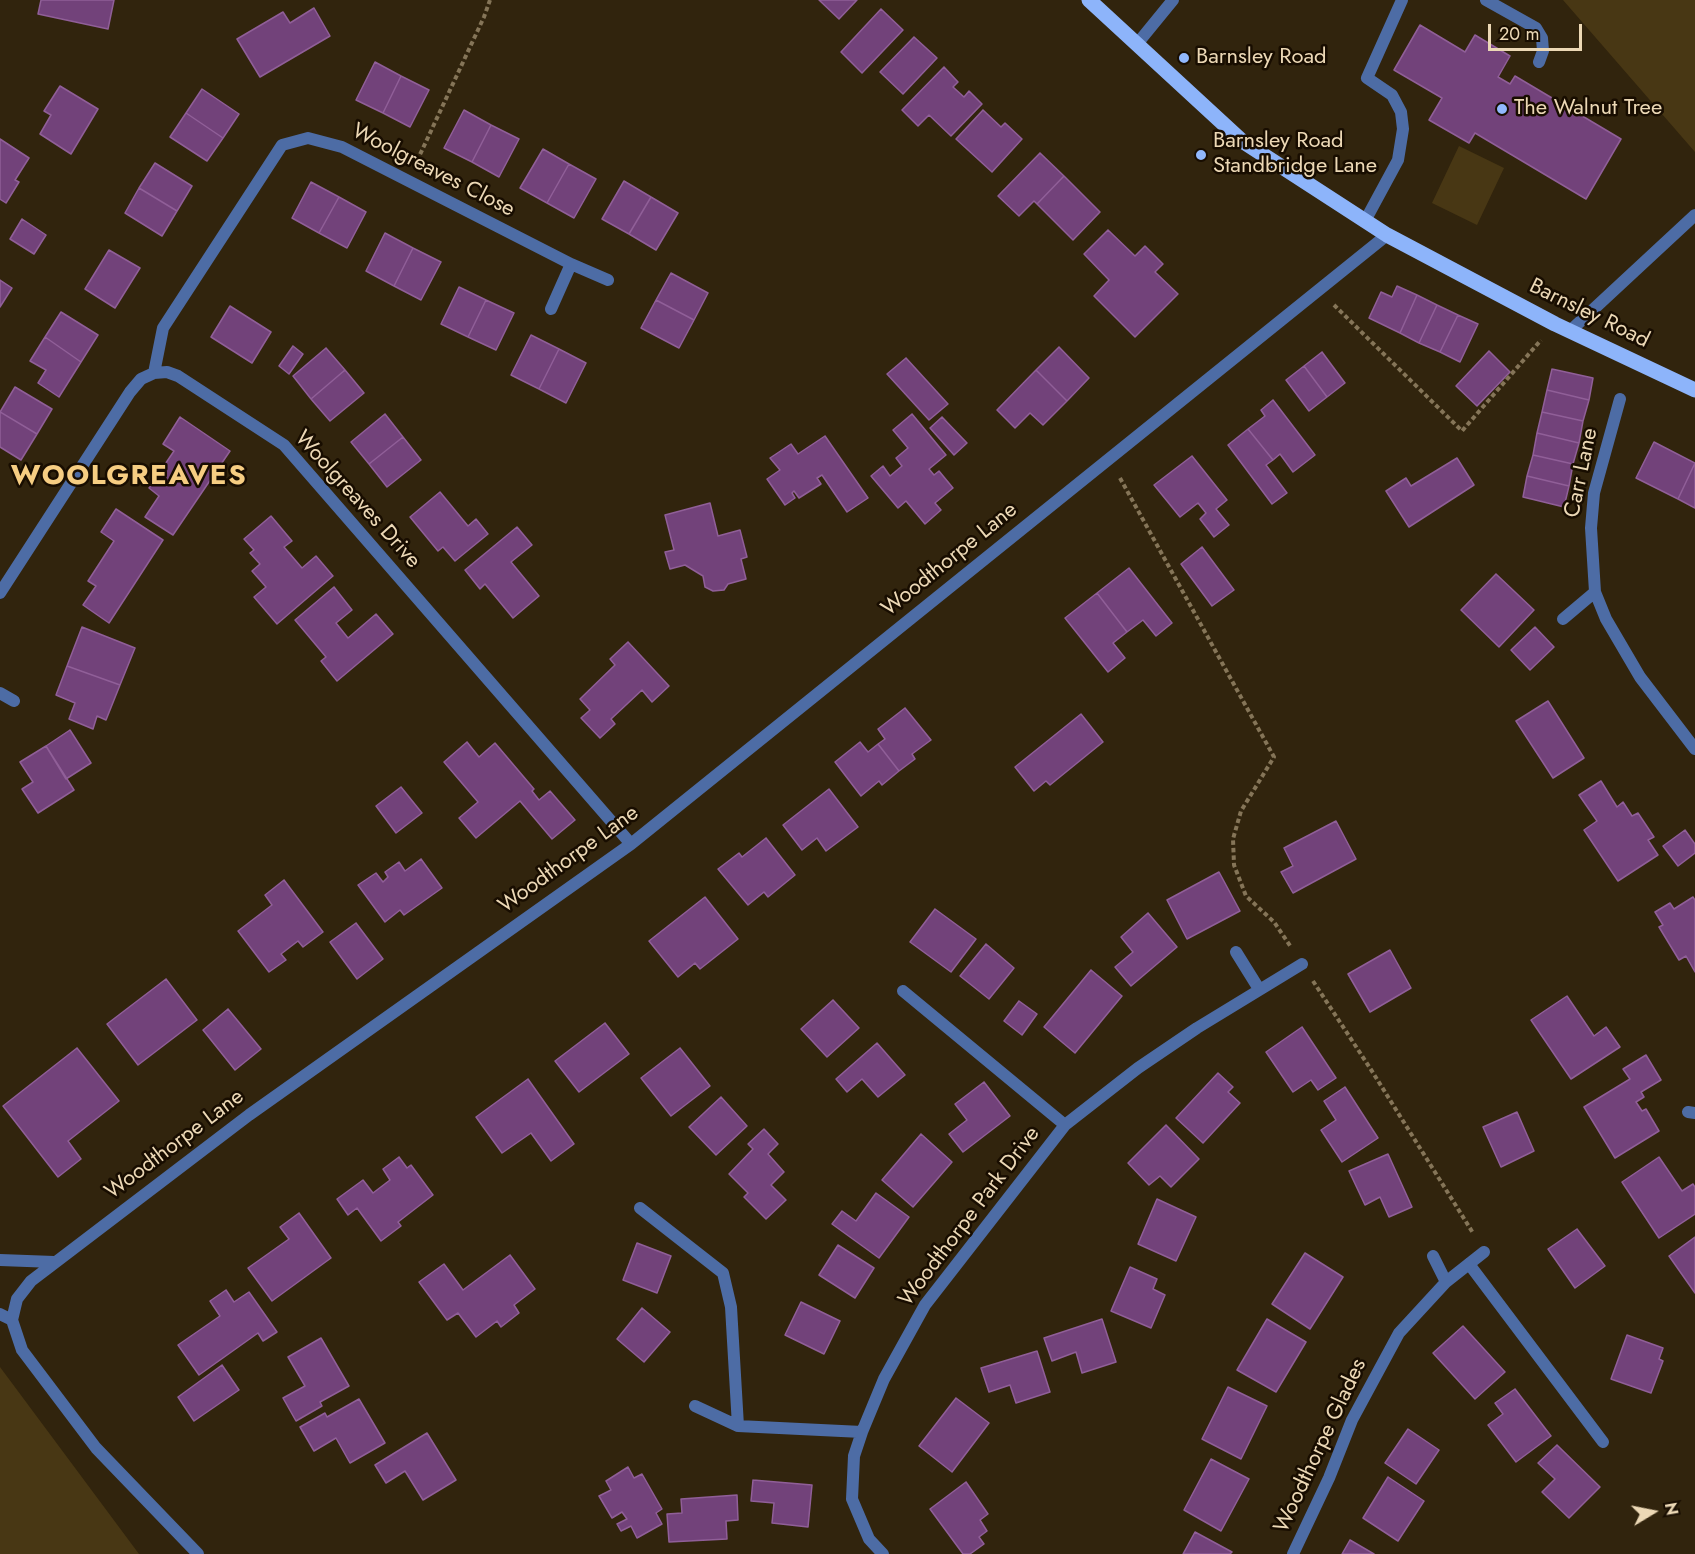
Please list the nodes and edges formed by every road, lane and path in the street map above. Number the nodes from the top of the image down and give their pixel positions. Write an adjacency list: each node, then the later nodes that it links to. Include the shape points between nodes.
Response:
1 (489, 0): 8 (path)
2 (1089, 0): 6 (main road, Barnsley Road)
3 (1173, 0): 6 (street)
4 (1402, 0): 10 (street, via 1368,78 1392,95 1404,129 1398,160)
5 (1486, 0): 7 (street, via 1536,28 1542,38)
6 (1137, 44): 10 (main road, Barnsley Road, via 1242,141)
7 (1539, 62)
8 (408, 181): 12 (street, Woolgreaves Close); 18 (street, Woolgreaves Close, via 342,147 308,138 282,145 163,328)
9 (1695, 215): 17 (street)
10 (1365, 221): 11 (main road, Barnsley Road)
11 (1387, 236): 14 (street, Woodthorpe Lane); 16 (main road, Barnsley Road)
12 (571, 264): 13 (street, Woolgreaves Close); 15 (street)
13 (608, 280)
14 (1319, 290): 16 (path, via 1461,431); 21 (street, Woodthorpe Lane)
15 (550, 309)
16 (1555, 324): 17 (main road, Barnsley Road)
17 (1570, 331): 19 (main road, Barnsley Road)
18 (153, 373): 23 (street, via 141,378 130,392); 28 (street, Woolgreaves Drive, via 178,376 284,446)
19 (1695, 390)
20 (1620, 399): 22 (street, Carr Lane, via 1594,493 1591,528)
21 (1109, 459): 28 (street, Woodthorpe Lane); 30 (path, via 1274,757 1241,811 1233,839 1234,866 1246,896 1274,922)
22 (1595, 592): 24 (street); 27 (street, Carr Lane, via 1640,677)
23 (0, 593)
24 (1563, 619)
25 (0, 693): 26 (street)
26 (14, 701)
27 (1695, 749)
28 (631, 844): 38 (street, Woodthorpe Lane, via 249,1115)
29 (1236, 952): 31 (street)
30 (1302, 964): 31 (street, Woodthorpe Park Drive); 35 (path)
31 (1259, 989): 33 (street, Woodthorpe Park Drive, via 1138,1068)
32 (903, 991): 33 (street, Woodthorpe Park Drive)
33 (1065, 1125): 45 (street, Woodthorpe Park Drive, via 925,1305 884,1380)
34 (640, 1208): 44 (street, via 723,1273 731,1307)
35 (1484, 1252): 39 (street, Woodthorpe Glades)
36 (1433, 1256): 40 (street)
37 (0, 1260): 38 (street)
38 (54, 1262): 42 (street, Woodthorpe Lane, via 16,1299)
39 (1469, 1264): 40 (street, Woodthorpe Glades); 46 (street)
40 (1446, 1282): 49 (street, Woodthorpe Glades, via 1399,1333 1352,1420)
41 (0, 1314): 42 (street)
42 (12, 1320): 47 (street, via 22,1350 96,1448)
43 (695, 1407): 44 (street)
44 (738, 1426): 45 (street)
45 (862, 1432): 48 (street, Woodthorpe Park Drive, via 854,1456 852,1499 869,1539)
46 (1603, 1442)
47 (198, 1554)
48 (883, 1554)
49 (1293, 1554)

